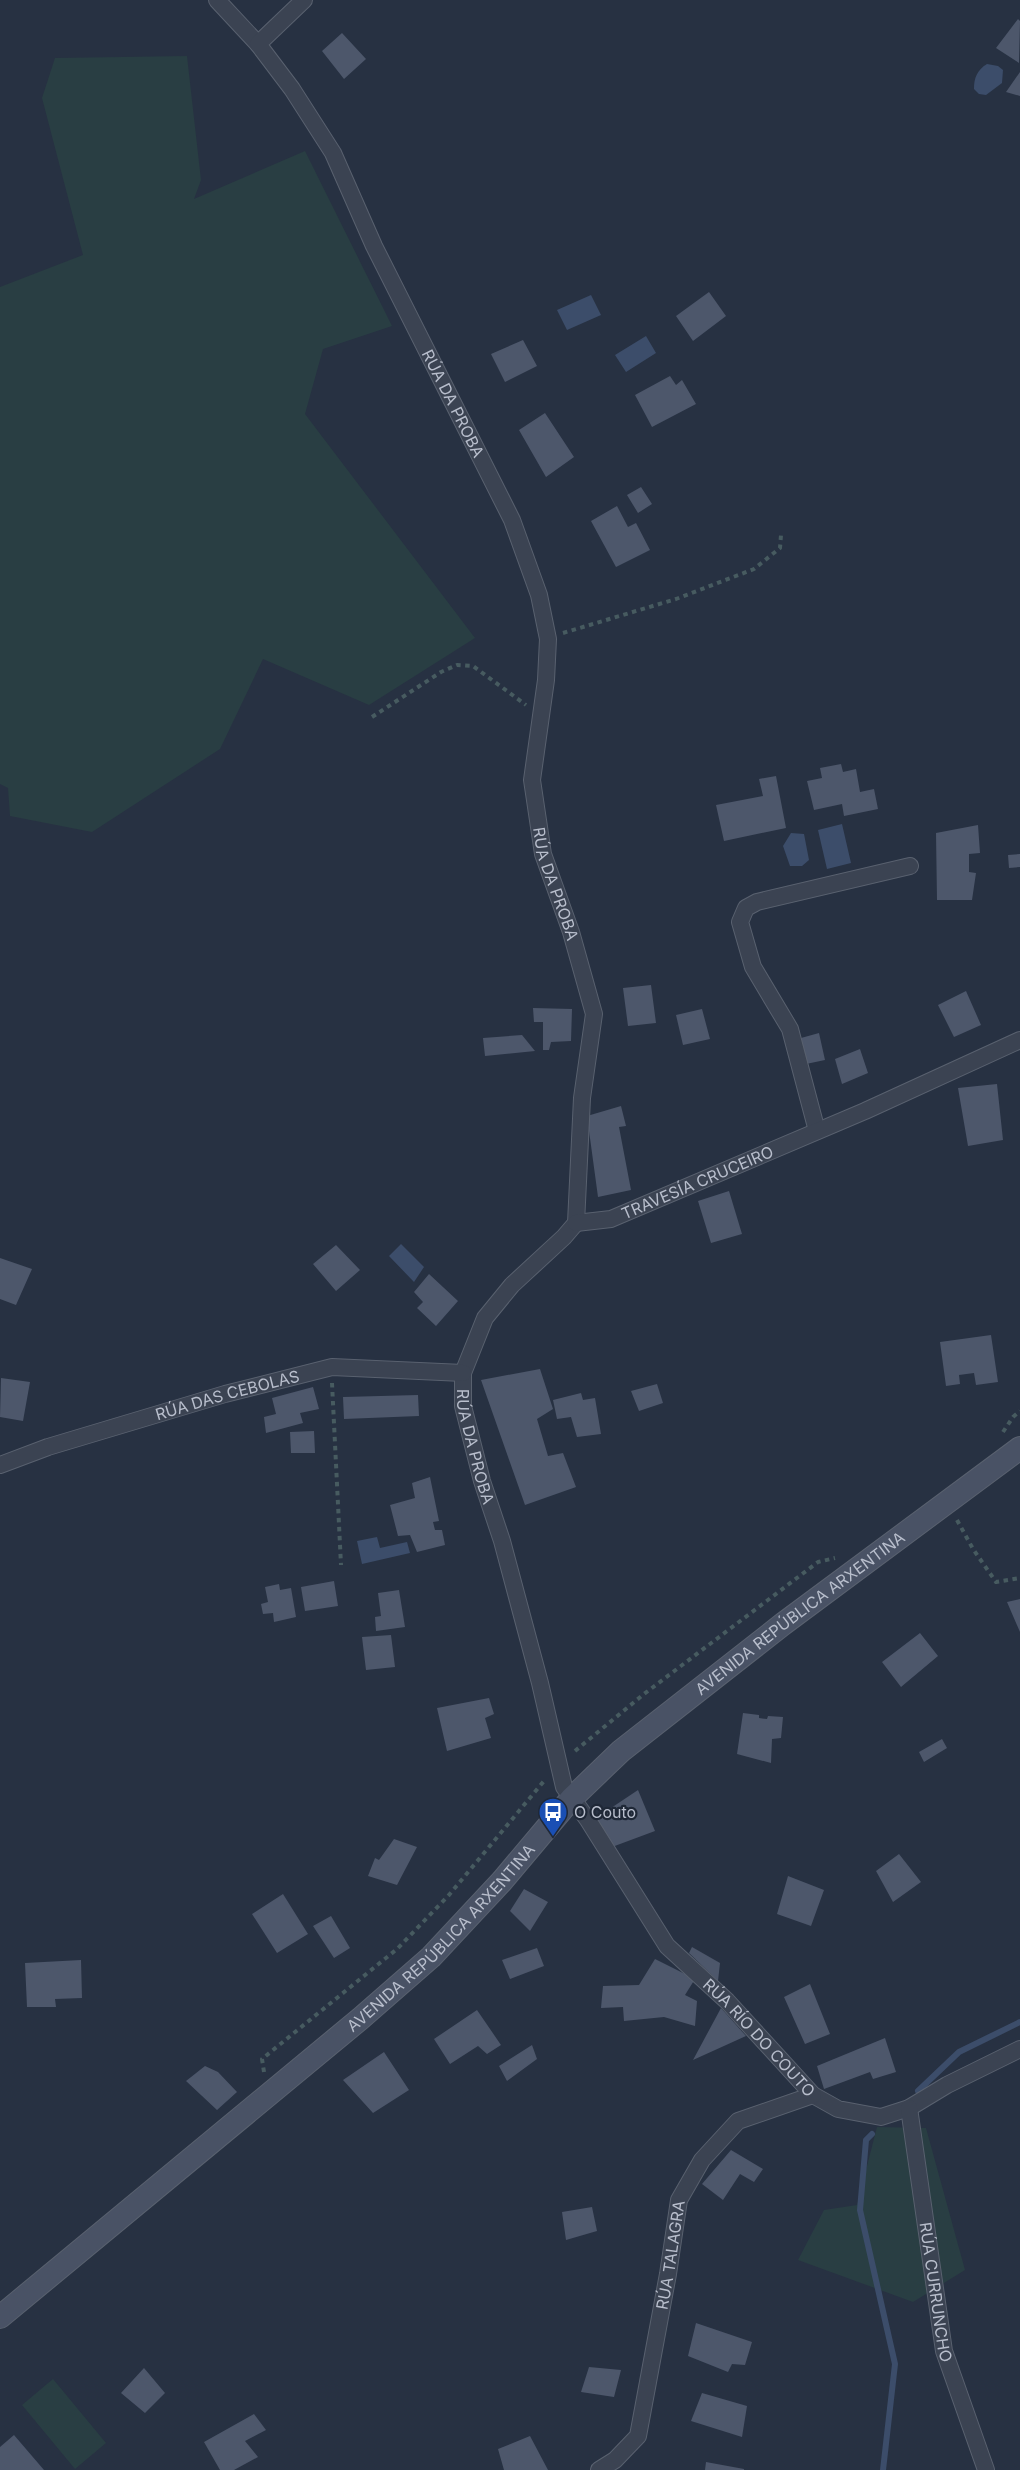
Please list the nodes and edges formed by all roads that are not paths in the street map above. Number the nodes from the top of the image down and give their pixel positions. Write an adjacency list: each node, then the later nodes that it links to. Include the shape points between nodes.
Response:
1 (216, 0): 3 (street, RÚA DA PROBA)
2 (304, 0): 3 (street)
3 (258, 44): 7 (street, RÚA DA PROBA, via 333,153 374,246 512,520 539,594 548,639 532,780 543,854 594,1014 582,1098)
4 (910, 866): 6 (street, via 757,902 746,908 740,922 753,968 790,1029)
5 (1020, 1040): 6 (street, TRAVESÍA CRUCEIRO)
6 (817, 1131): 7 (street, TRAVESÍA CRUCEIRO, via 611,1219)
7 (576, 1223): 8 (street, RÚA DA PROBA, via 512,1285 485,1318)
8 (463, 1373): 10 (street, RÚA DAS CEBOLAS, via 332,1368 225,1394); 11 (street, RÚA DA PROBA, via 463,1406 482,1481 502,1541 564,1787)
9 (1020, 1448): 11 (main road, AVENIDA REPÚBLICA ARXENTINA, via 783,1624 621,1751)
10 (0, 1465)
11 (571, 1799): 13 (street, RÚA RÍO DO COUTO, via 667,1946 727,2001); 15 (main road, AVENIDA REPÚBLICA ARXENTINA, via 431,1957)
12 (1020, 2049): 14 (street, RÚA RÍO DO COUTO)
13 (813, 2095): 14 (street, RÚA RÍO DO COUTO, via 838,2109 881,2117); 16 (street, RÚA TALAGRA, via 738,2121 702,2160 679,2200 638,2436)
14 (909, 2108): 17 (street, RÚA CURRUNCHO, via 944,2351)
15 (0, 2317)
16 (599, 2470)
17 (986, 2470)

